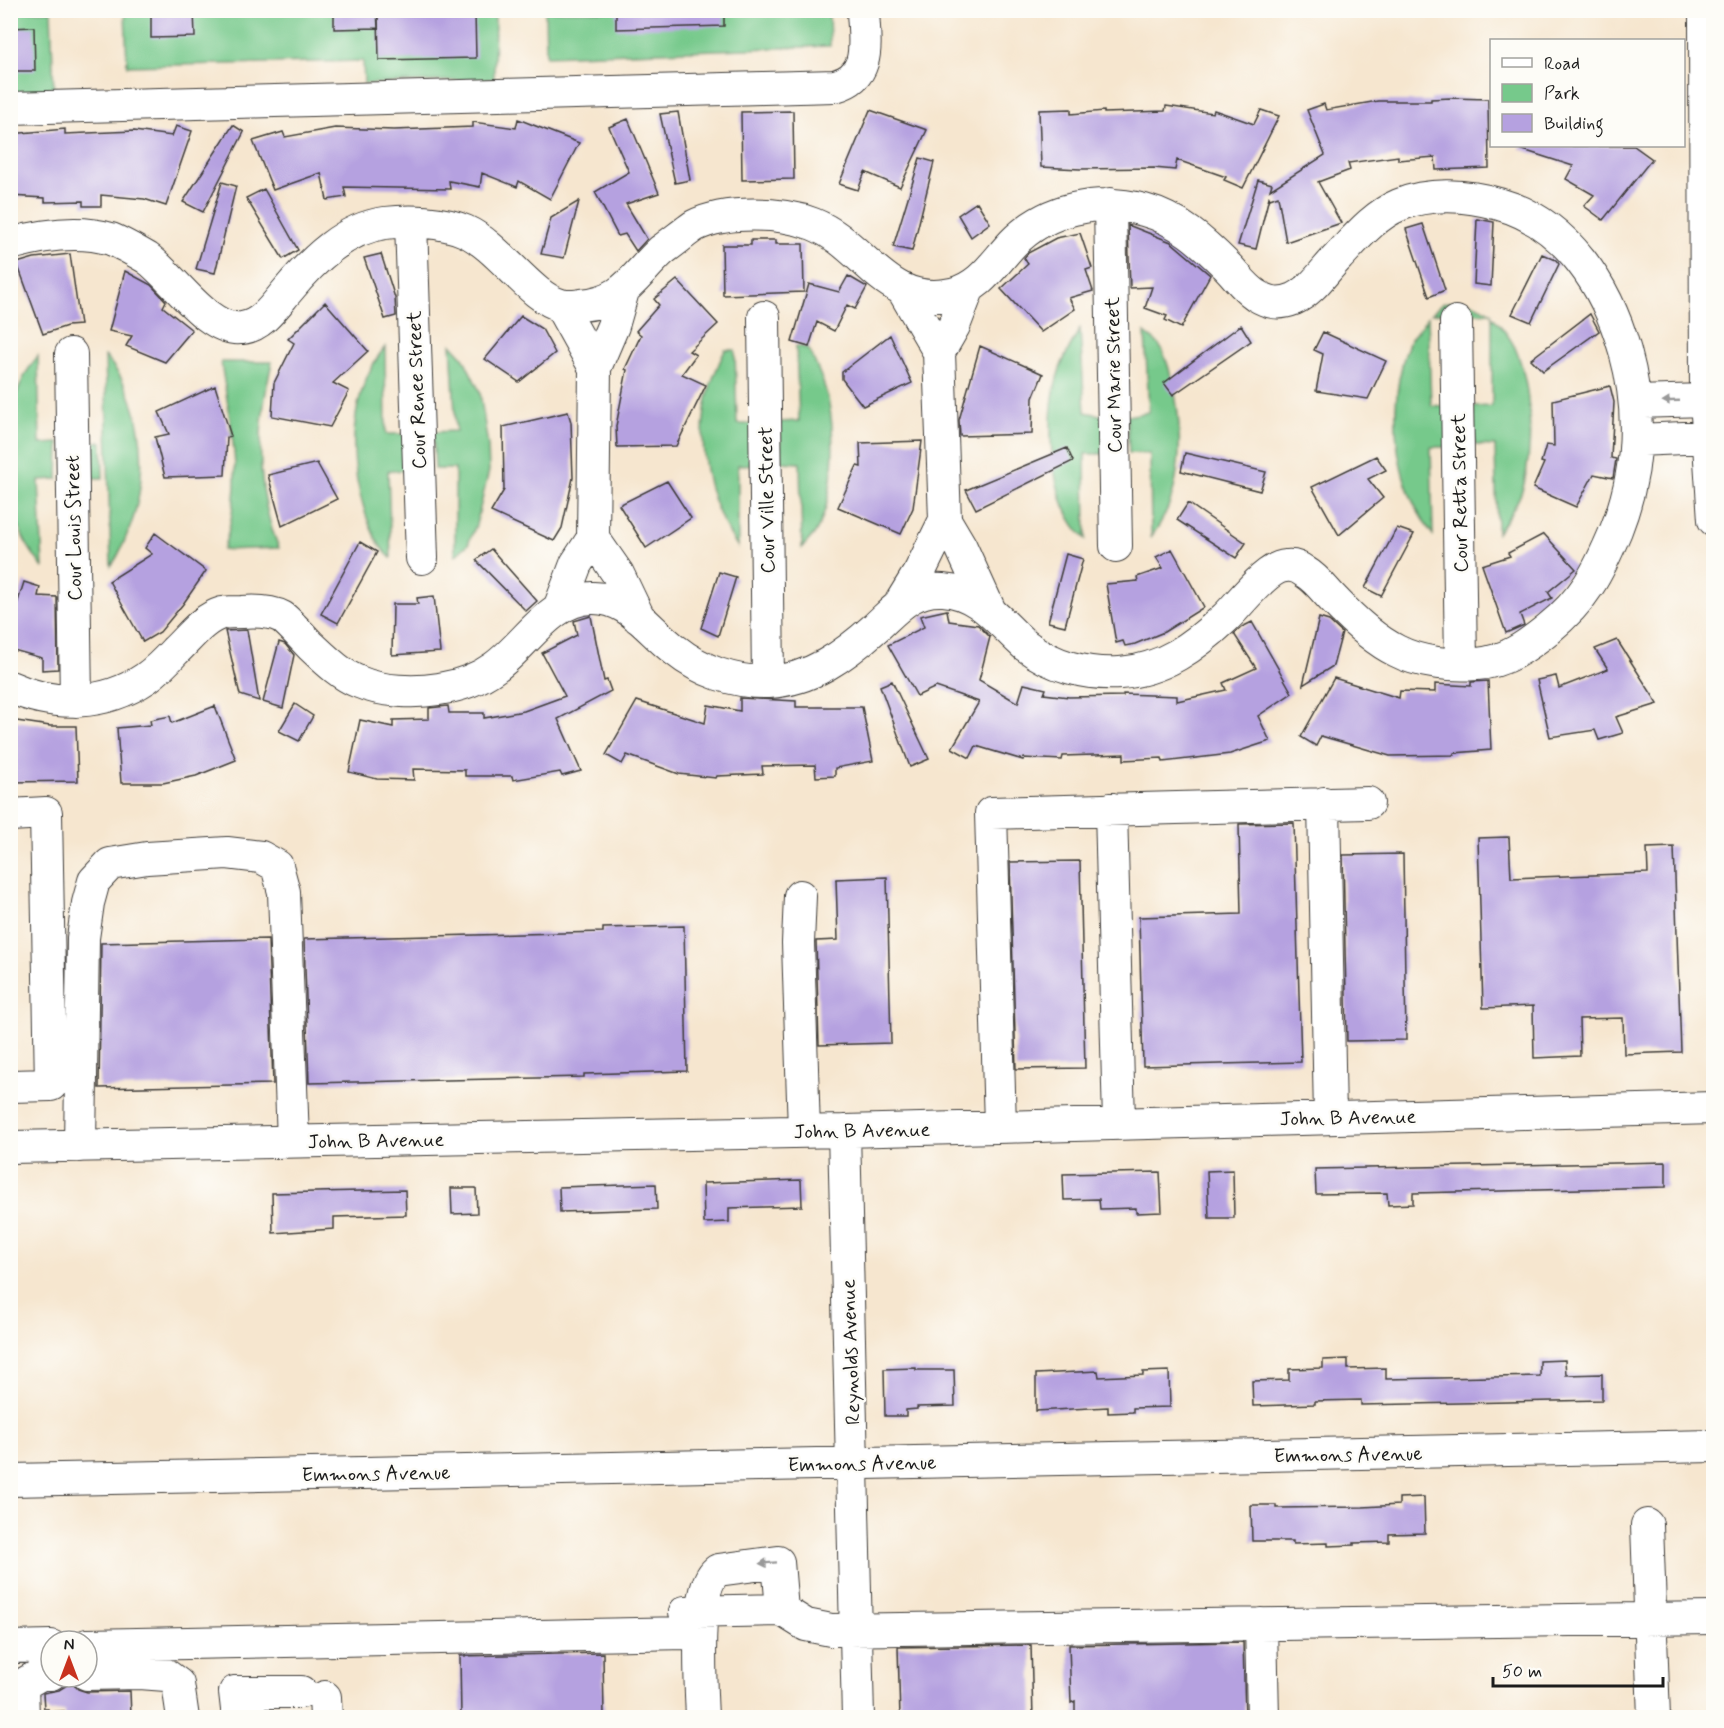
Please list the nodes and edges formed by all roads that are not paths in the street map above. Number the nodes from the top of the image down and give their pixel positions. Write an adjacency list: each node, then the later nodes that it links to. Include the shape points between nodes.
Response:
1 (863, 10): 3 (street, via 862,65 850,80 834,86)
2 (1708, 30): 16 (street)
3 (10, 108)
4 (1110, 204): 7 (street, via 1079,207 1036,224); 17 (street, via 1159,214 1178,223 1257,296 1271,302 1289,301 1306,292 1374,221 1396,206 1423,198 1456,196 1491,201 1522,212 1572,248 1594,278 1624,347); 23 (street, Cour Marie Street)
5 (411, 222): 6 (street, via 377,223 353,231 296,280 268,315 247,328 228,327 208,316 150,260 111,239 73,234); 10 (street, via 467,231 489,246 535,290); 24 (street, Cour Renee Street)
6 (10, 244)
7 (969, 287): 8 (street, via 948,295); 13 (street)
8 (903, 290): 9 (street, via 879,275 839,237 803,219 727,215 693,226 663,249); 13 (street)
9 (623, 291): 10 (street, via 590,305); 15 (street)
10 (560, 305): 15 (street)
11 (764, 317): 30 (street, Cour Ville Street)
12 (1456, 322): 29 (street, Cour Retta Street)
13 (939, 352): 20 (street)
14 (71, 354): 32 (street, Cour Louis Street)
15 (595, 368): 22 (street)
16 (1706, 400): 17 (street, one-way to 17); 18 (street)
17 (1636, 402): 19 (street)
18 (1707, 437): 19 (street); 21 (street)
19 (1637, 440): 29 (street, via 1625,507 1592,583 1573,608 1541,635 1504,658)
20 (945, 520): 25 (street); 26 (street)
21 (1713, 520)
22 (593, 538): 27 (street); 28 (street, via 618,574)
23 (1116, 546)
24 (422, 558)
25 (901, 602): 26 (street, via 921,592 955,590); 30 (street, via 838,658 816,671)
26 (990, 611): 29 (street, via 1027,646 1054,663 1089,673 1140,671 1183,653 1228,616 1265,577 1288,565 1305,572 1391,649 1414,658)
27 (550, 615): 28 (street, via 574,600 591,598 628,607); 32 (street, via 491,671 468,682 436,690 389,690 359,682 337,668 281,616 267,612 216,614 152,675 96,700)
28 (639, 618): 30 (street, via 680,655 703,669 731,678)
29 (1461, 664)
30 (768, 682)
31 (10, 687): 32 (street, via 46,700)
32 (76, 701)
33 (1368, 803): 34 (street)
34 (1324, 804): 35 (street); 40 (street)
35 (1111, 809): 41 (street); 42 (street, via 991,813)
36 (10, 814): 38 (street, via 46,813 51,1085)
37 (800, 896): 43 (street)
38 (10, 1086)
39 (1713, 1108): 40 (street, John B Avenue)
40 (1330, 1118): 41 (street, John B Avenue)
41 (1119, 1124): 42 (street, John B Avenue)
42 (1000, 1126): 44 (street, John B Avenue)
43 (804, 1131): 44 (street, John B Avenue); 45 (street, John B Avenue)
44 (844, 1131): 49 (street, Reynolds Avenue)
45 (293, 1142): 46 (street, John B Avenue); 46 (street, via 284,892 277,866 261,857 227,853 110,864 94,881 83,938)
46 (80, 1146): 47 (street, John B Avenue)
47 (10, 1147)
48 (1713, 1446): 49 (street, Emmons Avenue)
49 (853, 1464): 50 (street, Emmons Avenue); 57 (street, Reynolds Avenue)
50 (10, 1480)
51 (1647, 1525): 55 (street)
52 (782, 1610): 54 (street); 54 (street, one-way to 54, via 780,1566 776,1562 715,1571); 57 (street, via 816,1628)
53 (1713, 1618): 55 (street)
54 (691, 1619): 58 (street); 67 (street)
55 (1650, 1619): 56 (street); 70 (street)
56 (1262, 1624): 57 (street); 69 (street)
57 (856, 1629): 68 (street, Reynolds Avenue)
58 (99, 1644)
59 (39, 1646): 60 (street)
60 (10, 1647)
61 (99, 1674): 65 (street, via 166,1675 178,1684)
62 (39, 1675): 64 (street, via 22,1684)
63 (317, 1702): 66 (street, via 235,1692)
64 (23, 1718)
65 (183, 1718)
66 (238, 1718)
67 (702, 1718)
68 (858, 1718)
69 (1263, 1718)
70 (1654, 1718)

